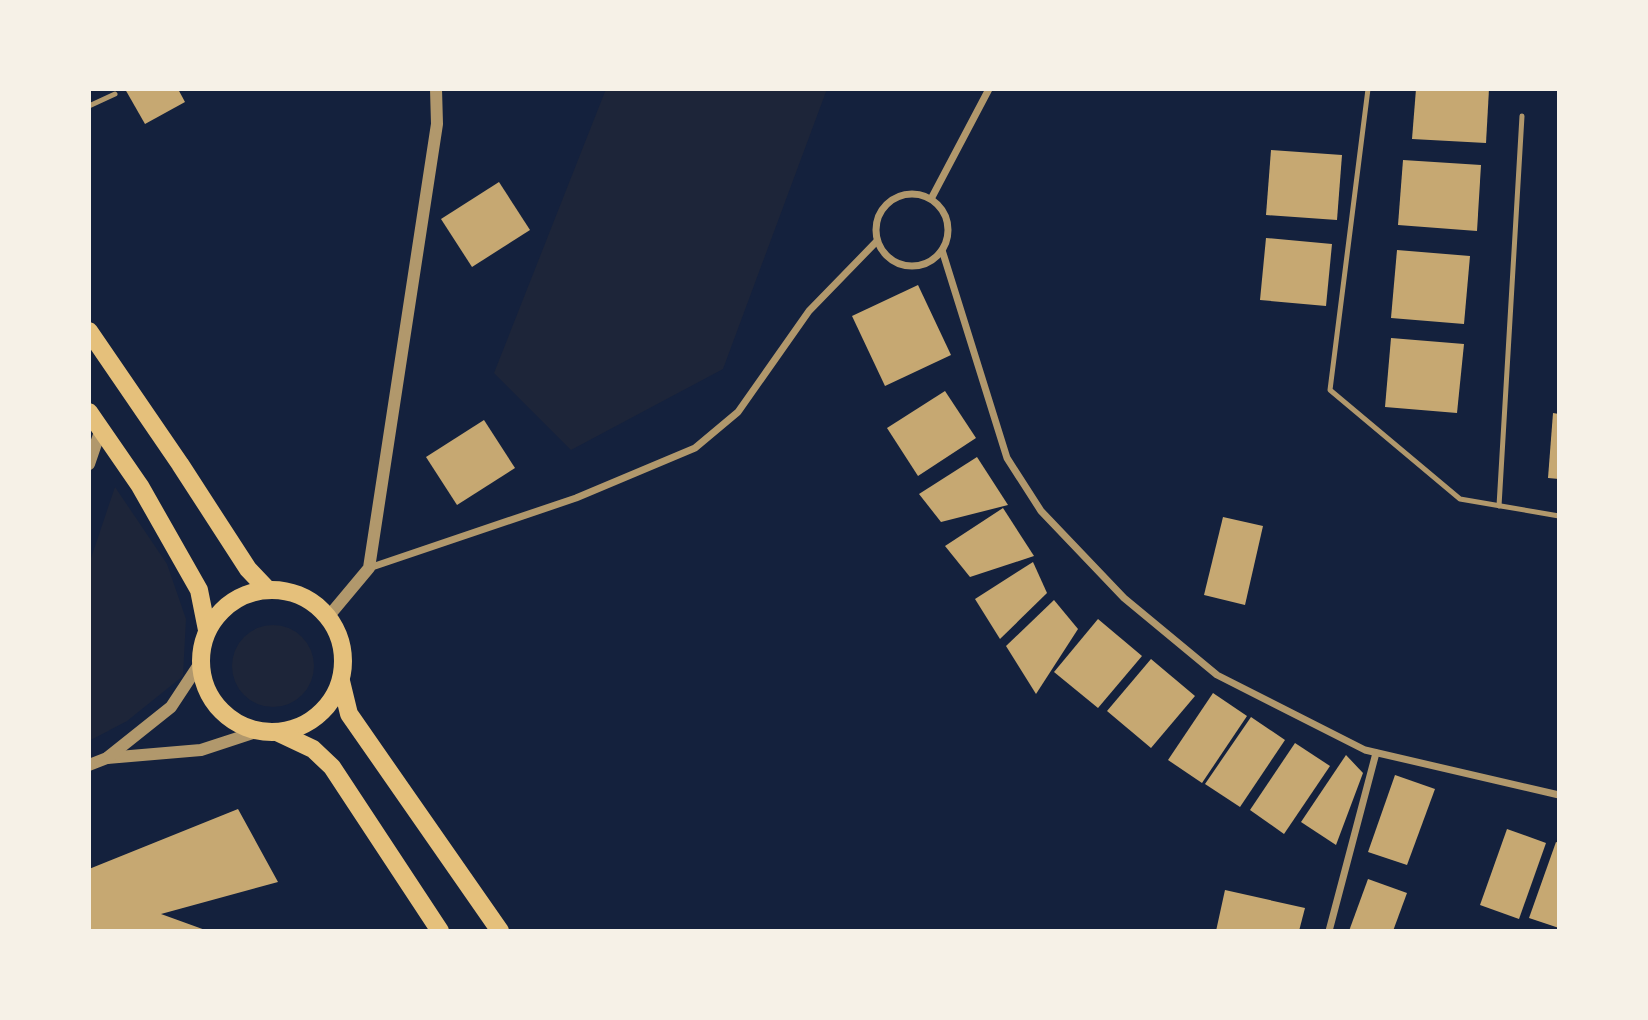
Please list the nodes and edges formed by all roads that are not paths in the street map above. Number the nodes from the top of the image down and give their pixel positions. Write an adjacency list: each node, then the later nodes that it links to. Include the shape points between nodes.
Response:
1 (436, 89): 16 (street, via 437,124)
2 (989, 89): 7 (street)
3 (1368, 89): 14 (lane, via 1330,390 1460,499)
4 (115, 94): 5 (lane)
5 (89, 106)
6 (1522, 116): 14 (lane)
7 (931, 199): 8 (street, via 905,194 886,205 878,215); 9 (street, via 946,216 949,229)
8 (877, 241): 9 (street, via 893,262 905,266 925,264); 16 (street, via 808,311 738,412 695,448 576,498)
9 (942, 250): 23 (street, via 1007,458 1041,511 1124,598 1217,676)
10 (89, 331): 17 (main road, via 248,569)
11 (89, 411): 12 (main road)
12 (101, 429): 13 (street); 19 (main road, via 140,486 199,590)
13 (89, 464)
14 (1499, 506): 15 (lane)
15 (1559, 516)
16 (369, 568): 18 (street)
17 (267, 589): 18 (main road, via 307,598); 19 (main road, via 232,601)
18 (328, 617): 21 (main road, via 341,639)
19 (207, 629): 20 (main road)
20 (200, 663): 22 (main road, via 203,682 224,714 240,725); 24 (street, via 172,707)
21 (341, 681): 22 (main road, via 317,717 298,727); 28 (main road, via 349,714)
22 (268, 732): 24 (street, via 201,750); 27 (main road, via 313,749 332,767)
23 (1377, 753): 26 (street); 29 (street)
24 (107, 758): 25 (street)
25 (89, 765)
26 (1559, 795)
27 (440, 931)
28 (500, 931)
29 (1329, 931)

